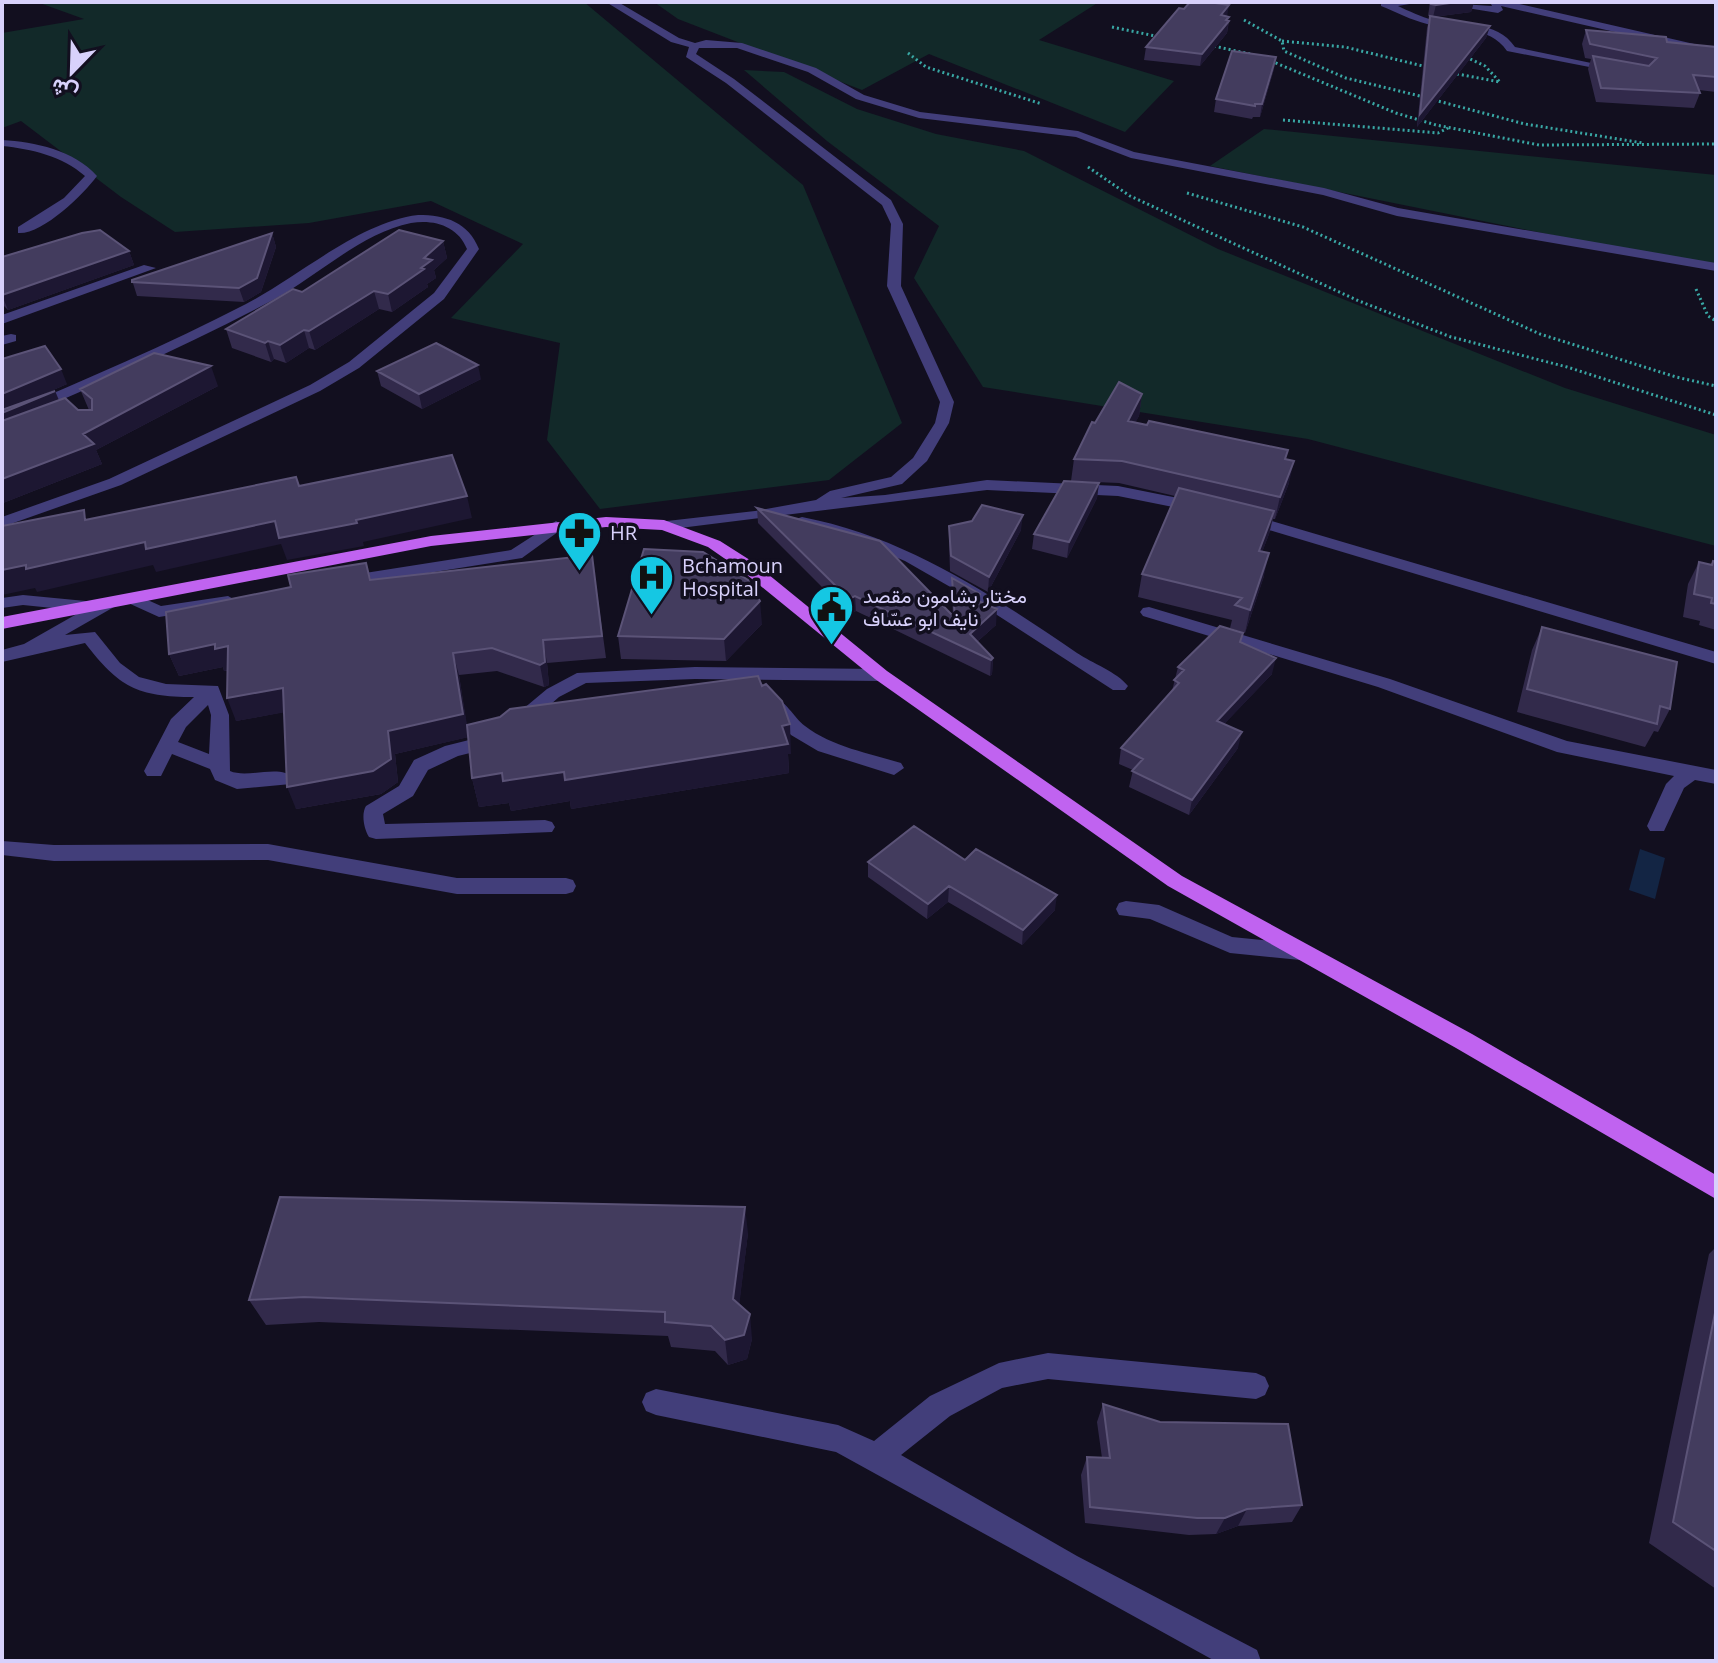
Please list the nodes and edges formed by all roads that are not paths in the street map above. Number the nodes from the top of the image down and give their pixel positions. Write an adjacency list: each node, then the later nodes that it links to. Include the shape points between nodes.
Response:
1 (611, 2): 6 (street)
2 (1416, 2): 5 (street, via 1384,4 1432,23 1498,35)
3 (1435, 2): 4 (street)
4 (1501, 12): 5 (street); 7 (street)
5 (1508, 42): 8 (street, via 1511,49 1537,56)
6 (695, 46): 11 (street, via 738,45 812,70 860,97 919,115 1078,134 1131,155 1397,212); 17 (street, via 690,55 698,62 887,203 897,224 894,286 947,402 942,423 910,470 896,481 836,494)
7 (1716, 52)
8 (1629, 71)
9 (2, 143): 10 (street, via 81,165 91,176 58,209)
10 (22, 230)
11 (1716, 267)
12 (149, 268): 13 (street)
13 (2, 320)
14 (62, 396): 15 (street); 16 (street); 19 (street, via 196,335 388,227 431,219 464,228 470,237 473,249 439,296 354,365 115,482)
15 (76, 408)
16 (2, 420)
17 (821, 504): 18 (street); 31 (street, via 987,485 1118,491 1227,513)
18 (755, 516): 20 (street); 34 (street, via 856,533 1011,616 1082,668)
19 (2, 522)
20 (664, 525): 21 (main road); 33 (main road, via 714,544 747,566)
21 (556, 526): 22 (street, via 516,554); 24 (main road, via 431,541)
22 (330, 583)
23 (252, 596): 24 (street, via 159,612)
24 (132, 598): 26 (main road)
25 (2, 603): 26 (street)
26 (99, 604): 28 (main road); 29 (street)
27 (1149, 612): 40 (street, via 1384,683 1564,747)
28 (2, 623)
29 (30, 648): 30 (street); 35 (street, via 89,636 122,675 151,687)
30 (2, 656)
31 (1716, 658)
32 (745, 673): 33 (street); 38 (street, via 742,686 768,698 798,730 825,746); 44 (street, via 583,677 553,693 499,739 421,765 406,791 373,811 376,832)
33 (881, 675): 48 (main road, via 1175,881)
34 (1119, 686)
35 (212, 690): 36 (street, via 178,723); 37 (street, via 220,715)
36 (167, 745): 37 (street); 39 (street)
37 (218, 765): 42 (street, via 222,775 237,782)
38 (894, 768)
39 (154, 771)
40 (1694, 771): 41 (street); 43 (street, via 1676,784)
41 (1716, 777)
42 (284, 779)
43 (1657, 826)
44 (545, 827)
45 (2, 848): 46 (street, via 54,853 268,852 457,886)
46 (566, 886)
47 (1126, 909): 48 (street, via 1152,911 1230,945)
48 (1300, 952): 49 (main road)
49 (1716, 1188)
50 (1256, 1386): 52 (street, via 1048,1366 999,1376 940,1406)
51 (656, 1402): 52 (street, via 838,1439)
52 (877, 1457): 53 (street)
53 (1246, 1661)

